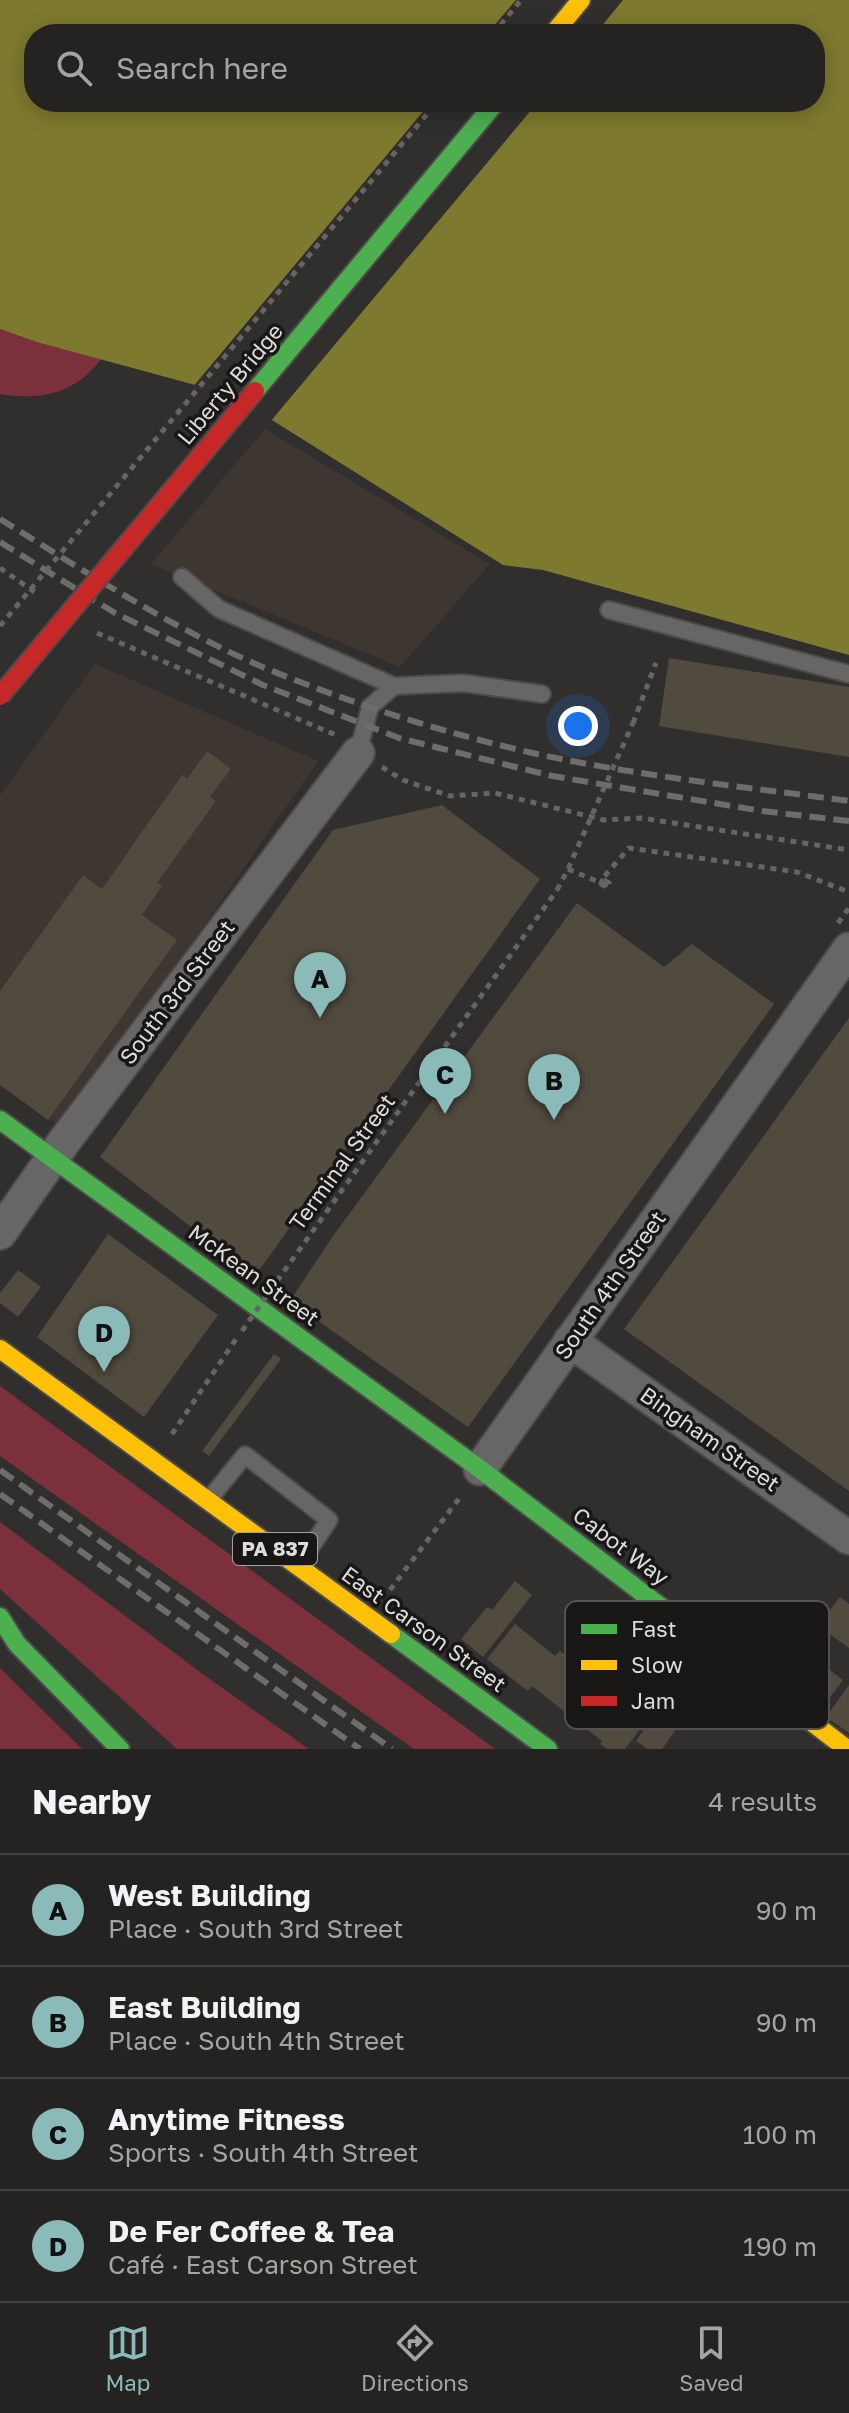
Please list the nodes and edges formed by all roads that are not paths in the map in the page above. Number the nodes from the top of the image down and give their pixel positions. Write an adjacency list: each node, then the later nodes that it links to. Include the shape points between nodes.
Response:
1 (581, 0): 2 (main road)
2 (561, 24)
3 (488, 112): 9 (main road, Liberty Bridge, bridge)
4 (182, 577): 7 (lane, via 219,609)
5 (609, 610): 6 (lane)
6 (849, 674)
7 (394, 686): 8 (lane, via 463,683); 10 (lane, via 370,707)
8 (542, 694)
9 (0, 696)
10 (358, 753): 13 (street, South 3rd Street)
11 (849, 949): 15 (street, South 4th Street)
12 (0, 1120): 13 (main road, McKean Street)
13 (53, 1158): 14 (street, South 3rd Street); 17 (main road, McKean Street)
14 (0, 1233)
15 (570, 1341): 17 (street, South 4th Street); 19 (street, Bingham Street)
16 (0, 1349): 18 (main road, East Carson Street / PA 837)
17 (480, 1469): 21 (main road, Cabot Way)
18 (209, 1500): 20 (main road, East Carson Street / PA 837); 20 (lane, via 245,1455 329,1520)
19 (849, 1538)
20 (298, 1566): 26 (main road, East Carson Street / PA 837)
21 (653, 1601)
22 (0, 1617): 23 (main road)
23 (8, 1639): 25 (main road)
24 (821, 1729): 27 (main road, Cabot Way)
25 (120, 1749)
26 (548, 1749)
27 (847, 1749)

